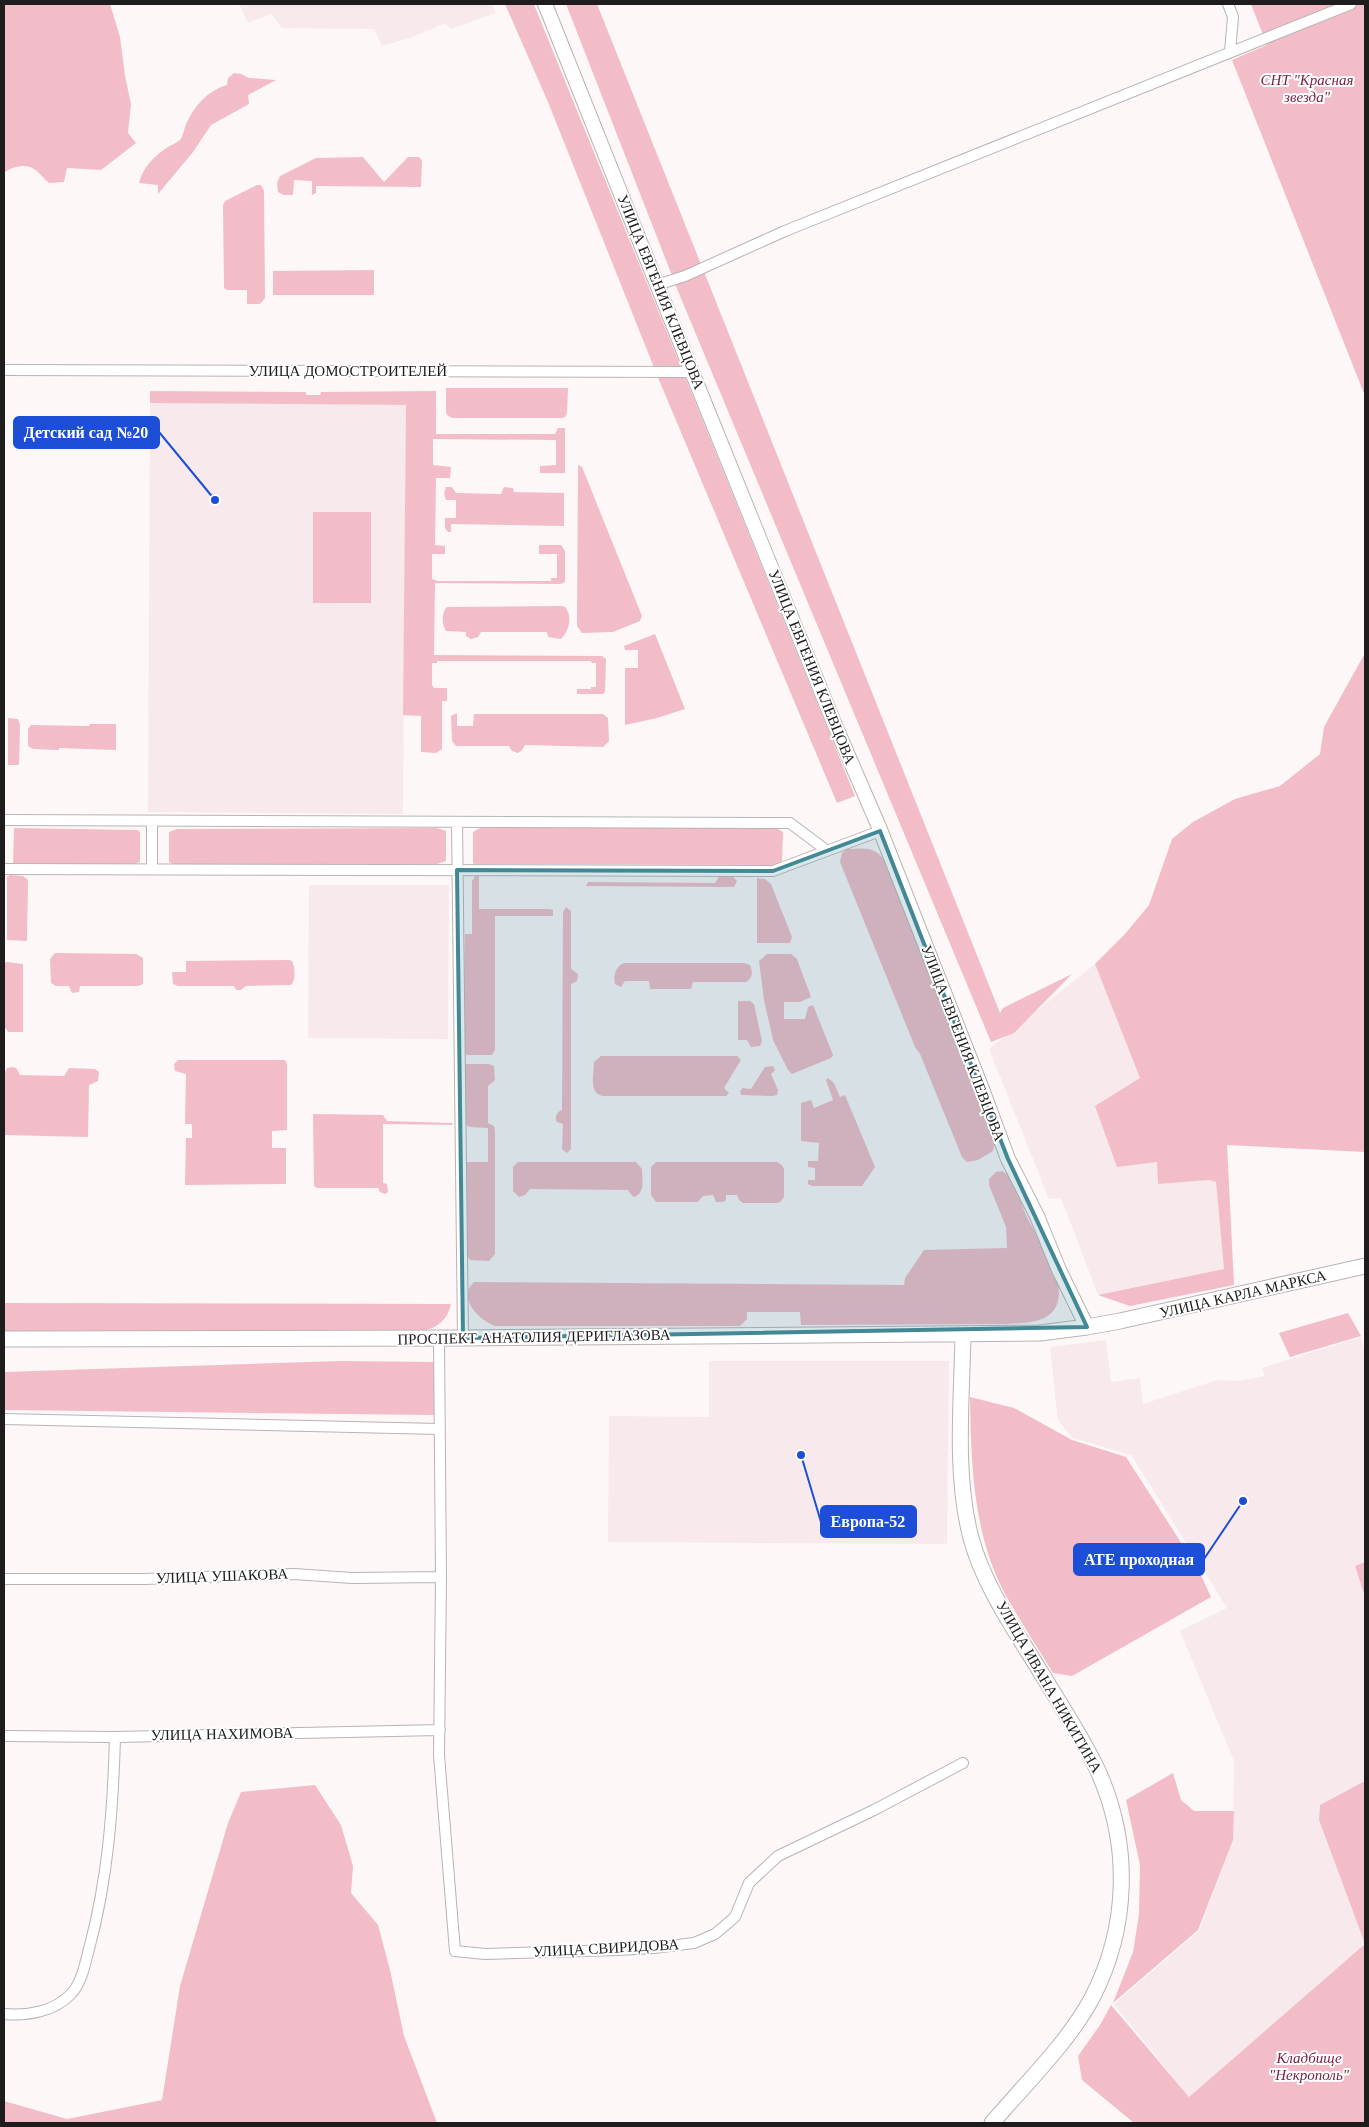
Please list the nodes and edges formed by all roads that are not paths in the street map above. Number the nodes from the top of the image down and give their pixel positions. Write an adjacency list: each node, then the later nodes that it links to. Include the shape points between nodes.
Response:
1 (545, 4): 5 (street, УЛИЦА ЕВГЕНИЯ КЛЕВЦОВА)
2 (1228, 4): 4 (street, via 1233,17)
3 (1352, 4): 4 (street)
4 (1230, 52): 5 (street)
5 (657, 285): 7 (street, УЛИЦА ЕВГЕНИЯ КЛЕВЦОВА)
6 (4, 370): 7 (street, УЛИЦА ДОМОСТРОИТЕЛЕЙ)
7 (692, 372): 11 (street, УЛИЦА ЕВГЕНИЯ КЛЕВЦОВА)
8 (4, 820): 9 (street)
9 (152, 821): 10 (street); 14 (street)
10 (457, 822): 12 (street, via 790,823); 15 (street)
11 (880, 831): 12 (street); 17 (street, УЛИЦА ЕВГЕНИЯ КЛЕВЦОВА, via 1008,1158)
12 (826, 850): 15 (street, via 773,871)
13 (4, 869): 14 (street)
14 (152, 869): 15 (street)
15 (457, 870): 20 (street)
16 (1365, 1266): 17 (main road, УЛИЦА КАРЛА МАРКСА)
17 (1087, 1328): 18 (main road, ПРОСПЕКТ АНАТОЛИЯ ДЕРИГЛАЗОВА, via 1018,1334)
18 (963, 1334): 20 (main road, ПРОСПЕКТ АНАТОЛИЯ ДЕРИГЛАЗОВА); 31 (main road, УЛИЦА ИВАНА НИКИТИНА, via 961,1471 971,1538 1004,1611 1098,1770 1118,1832 1122,1883 1114,1942 1092,1999 1062,2042)
19 (439, 1338): 20 (main road, ПРОСПЕКТ АНАТОЛИЯ ДЕРИГЛАЗОВА); 21 (main road, ПРОСПЕКТ АНАТОЛИЯ ДЕРИГЛАЗОВА); 23 (street)
20 (463, 1338)
21 (4, 1339)
22 (4, 1419): 23 (street)
23 (439, 1429): 24 (street)
24 (441, 1577): 25 (street, УЛИЦА УШАКОВА, via 352,1578 294,1574); 26 (street)
25 (4, 1579)
26 (440, 1730): 28 (street, УЛИЦА НАХИМОВА); 29 (street, УЛИЦА СВИРИДОВА, via 439,1755 455,1951 485,1954 654,1948 694,1943 715,1934 735,1917 749,1882 778,1856)
27 (4, 1736): 28 (street, УЛИЦА НАХИМОВА)
28 (115, 1737): 30 (street, via 109,1856 82,1977 62,2002 42,2012)
29 (963, 1763)
30 (4, 2014)
31 (992, 2123)

